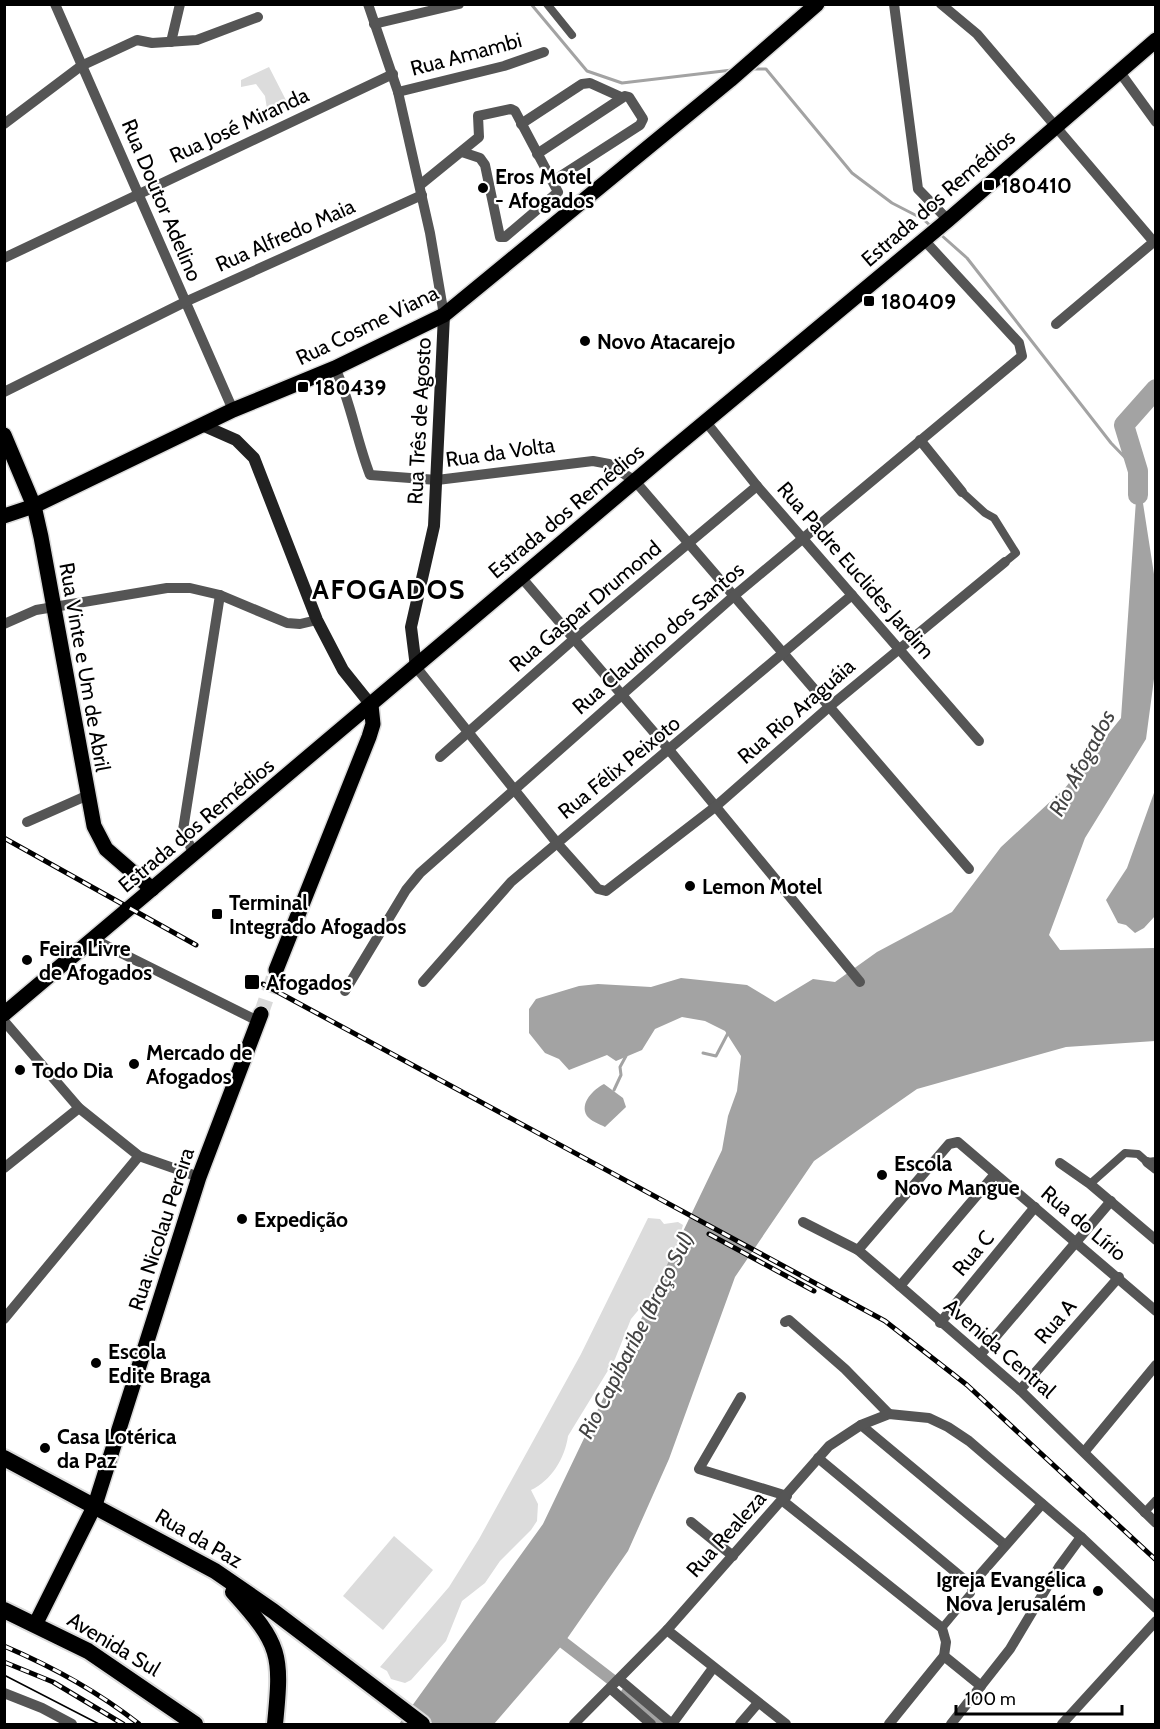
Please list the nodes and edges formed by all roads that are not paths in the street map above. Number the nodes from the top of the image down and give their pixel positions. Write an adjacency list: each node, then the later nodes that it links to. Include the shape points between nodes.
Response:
1 (55, 4): 15 (street, Rua Doutor Adelino)
2 (180, 4): 13 (street)
3 (368, 4): 10 (street, Rua Três de Agosto)
4 (459, 4): 10 (street)
5 (547, 4): 11 (street)
6 (817, 4): 34 (main road, Rua Cosme Viana)
7 (894, 4): 29 (street, via 918,189)
8 (941, 4): 23 (street, via 977,34)
9 (258, 17): 13 (street, via 197,40)
10 (374, 24): 17 (street, Rua Três de Agosto)
11 (572, 35)
12 (1155, 40): 16 (main road, Estrada dos Remédios)
13 (171, 42): 15 (street, via 137,40)
14 (544, 52): 18 (street, Rua Amambi)
15 (81, 66): 21 (street); 28 (street, Rua Doutor Adelino)
16 (1119, 71): 20 (street); 23 (main road, Estrada dos Remédios)
17 (393, 74): 18 (street, Rua Três de Agosto); 28 (street, Rua José Miranda)
18 (398, 92): 27 (street, Rua Três de Agosto)
19 (621, 97): 22 (street, via 590,83 582,84); 25 (street); 26 (street, via 629,97 643,119 640,125)
20 (1155, 122)
21 (4, 124)
22 (521, 124): 24 (street, Rua Alfredo Maia, via 511,109 480,115 480,137); 25 (street)
23 (1054, 125): 29 (main road, Estrada dos Remédios); 31 (street)
24 (462, 152): 26 (street, via 480,158 485,165 500,237 505,237 558,192); 27 (street, Rua Alfredo Maia)
25 (537, 154): 26 (street)
26 (553, 182)
27 (421, 190): 33 (street, Rua Alfredo Maia); 34 (street, Rua Três de Agosto)
28 (137, 194): 32 (street, Rua José Miranda); 33 (street, Rua Doutor Adelino)
29 (945, 222): 30 (main road, Estrada dos Remédios)
30 (925, 239): 39 (main road, Estrada dos Remédios); 42 (street, Rua Claudino dos Santos, via 1019,343 1022,356)
31 (1154, 240): 35 (street)
32 (4, 258)
33 (185, 302): 37 (street, Rua Alfredo Maia); 38 (street, Rua Doutor Adelino)
34 (444, 315): 36 (main road, Rua Cosme Viana); 43 (main road, Rua Três de Agosto)
35 (1056, 324)
36 (335, 368): 38 (main road, Rua Cosme Viana); 43 (street, Rua da Volta, via 370,475)
37 (4, 392)
38 (233, 410): 40 (main road, Rua Cosme Viana)
39 (706, 422): 44 (main road, Estrada dos Remédios); 45 (street, Rua Padre Euclides Jardim)
40 (202, 425): 47 (main road, Rua Cosme Viana); 57 (main road, via 236,440 254,458)
41 (4, 435): 47 (main road, Rua Vinte e Um de Abril)
42 (920, 440): 46 (street); 49 (street, Rua Claudino dos Santos)
43 (437, 480): 44 (street, Rua da Volta, via 593,461 609,464); 62 (main road, Rua Três de Agosto, via 429,559 411,627)
44 (634, 482): 50 (street, Rua da Volta); 52 (main road, Estrada dos Remédios)
45 (758, 486): 49 (street, Rua Padre Euclides Jardim); 50 (street, Rua Gaspar Drumond)
46 (962, 492): 51 (street, via 994,518 1016,553)
47 (34, 506): 48 (main road, Rua Cosme Viana); 56 (main road, Rua Vinte e Um de Abril)
48 (4, 516)
49 (804, 539): 54 (street, Rua Claudino dos Santos); 55 (street, Rua Padre Euclides Jardim)
50 (689, 543): 54 (street, Rua da Volta); 59 (street, Rua Gaspar Drumond)
51 (1005, 562): 60 (street, Rua Rio Araguáia)
52 (521, 577): 59 (street); 62 (main road, Estrada dos Remédios)
53 (220, 595): 56 (street, via 190,588 167,588); 57 (street, via 287,623); 75 (street, via 183,830)
54 (735, 595): 61 (street, Rua da Volta); 63 (street, Rua Claudino dos Santos)
55 (852, 595): 60 (street, Rua Padre Euclides Jardim); 61 (street, Rua Félix Peixoto)
56 (55, 606): 58 (street, via 25,613); 71 (main road, Rua Vinte e Um de Abril)
57 (317, 620): 64 (main road, via 343,670)
58 (4, 624)
59 (574, 639): 63 (street); 66 (street, Rua Gaspar Drumond)
60 (898, 650): 65 (street, Rua Rio Araguáia); 67 (street, Rua Padre Euclides Jardim)
61 (783, 654): 65 (street, Rua da Volta); 68 (street, Rua Félix Peixoto)
62 (416, 667): 64 (main road, Estrada dos Remédios); 66 (street)
63 (622, 695): 68 (street); 70 (street, Rua Claudino dos Santos)
64 (371, 705): 75 (main road, Estrada dos Remédios); 79 (main road, via 373,724 369,737)
65 (829, 707): 72 (street, Rua Rio Araguáia); 76 (street, Rua da Volta)
66 (469, 731): 69 (street, Rua Gaspar Drumond); 70 (street)
67 (979, 741)
68 (670, 751): 72 (street); 74 (street, Rua Félix Peixoto)
69 (440, 757)
70 (514, 789): 74 (street); 82 (street, Rua Claudino dos Santos, via 420,873)
71 (86, 796): 73 (street); 77 (main road, Rua Vinte e Um de Abril, via 98,839)
72 (715, 807): 74 (street, Rua Rio Araguáia, via 606,891 598,889); 81 (street)
73 (27, 822)
74 (557, 843): 80 (street, Rua Félix Peixoto, via 511,882)
75 (194, 855): 77 (main road, Estrada dos Remédios)
76 (969, 869)
77 (152, 889): 78 (main road, Estrada dos Remédios)
78 (93, 939): 83 (main road, Estrada dos Remédios); 84 (street)
79 (276, 970)
80 (423, 982)
81 (860, 982)
82 (345, 991)
83 (4, 1014)
84 (259, 1017): 92 (main road, Rua Nicolau Pereira)
85 (4, 1021): 86 (street)
86 (79, 1108): 87 (street); 90 (street)
87 (139, 1156): 92 (street); 103 (street)
88 (1060, 1162): 93 (street)
89 (1153, 1164): 93 (street, via 1138,1154 1125,1153)
90 (4, 1168)
91 (995, 1174): 95 (street, Rua do Lírio); 99 (street, Rua do Lírio, via 958,1142 949,1144); 101 (street)
92 (199, 1177): 118 (main road, Rua Nicolau Pereira)
93 (1090, 1184): 94 (street)
94 (1111, 1201): 97 (street); 98 (street)
95 (1035, 1208): 98 (street, Rua do Lírio); 105 (street, Rua C)
96 (803, 1222): 99 (street, Avenida Central)
97 (1155, 1240)
98 (1076, 1241): 100 (street, Rua do Lírio); 106 (street)
99 (858, 1250): 101 (street, Avenida Central)
100 (1119, 1277): 102 (street, Rua do Lírio); 108 (street, Rua A)
101 (900, 1286): 105 (street, Avenida Central)
102 (1155, 1311)
103 (4, 1319)
104 (785, 1322): 110 (street, via 789,1320 845,1369)
105 (940, 1323): 106 (street, Avenida Central)
106 (980, 1355): 108 (street, Avenida Central)
107 (1155, 1365): 112 (street)
108 (1020, 1390): 112 (street, Avenida Central)
109 (741, 1396): 115 (street, via 699,1469)
110 (889, 1414): 111 (street, Rua Realeza); 117 (street, Rua Realeza, via 929,1418 948,1426)
111 (861, 1425): 113 (street, Rua Realeza); 123 (street)
112 (1085, 1451): 119 (street, Avenida Central)
113 (818, 1458): 115 (street, Rua Realeza); 126 (street)
114 (7, 1464): 118 (highway, Rua da Paz)
115 (784, 1498): 124 (street, Rua Realeza); 131 (street)
116 (1155, 1500): 119 (street)
117 (1042, 1504): 122 (street); 123 (street)
118 (95, 1505): 125 (highway, Rua da Paz); 130 (main road, Rua Nicolau Pereira)
119 (1144, 1513): 121 (street, Avenida Central)
120 (691, 1522): 124 (street)
121 (1155, 1523)
122 (1081, 1538): 127 (street); 136 (street, via 1010,1649)
123 (1005, 1545): 126 (street)
124 (733, 1556): 132 (street, Rua Realeza)
125 (215, 1571): 143 (highway, via 261,1623 274,1645 279,1684); 144 (highway, Rua da Paz)
126 (971, 1585): 131 (street, via 971,1593)
127 (1155, 1608)
128 (4, 1610): 130 (highway, Avenida Sul)
129 (1155, 1621): 151 (street)
130 (36, 1623): 142 (highway, Avenida Sul, via 117,1668)
131 (942, 1628): 133 (street)
132 (667, 1630): 134 (street); 135 (street, Rua Realeza)
133 (944, 1656): 136 (street); 149 (street)
134 (713, 1668): 139 (street); 140 (street)
135 (620, 1680): 137 (street, Rua Realeza); 140 (street)
136 (981, 1686): 150 (street)
137 (611, 1689): 145 (street, Rua Realeza); 146 (street)
138 (4, 1693): 141 (street)
139 (758, 1703): 147 (street); 148 (street)
140 (672, 1724)
141 (72, 1725)
142 (195, 1725)
143 (275, 1725)
144 (422, 1725)
145 (574, 1725)
146 (651, 1725)
147 (740, 1725)
148 (786, 1725)
149 (889, 1725)
150 (951, 1725)
151 (1062, 1725)

